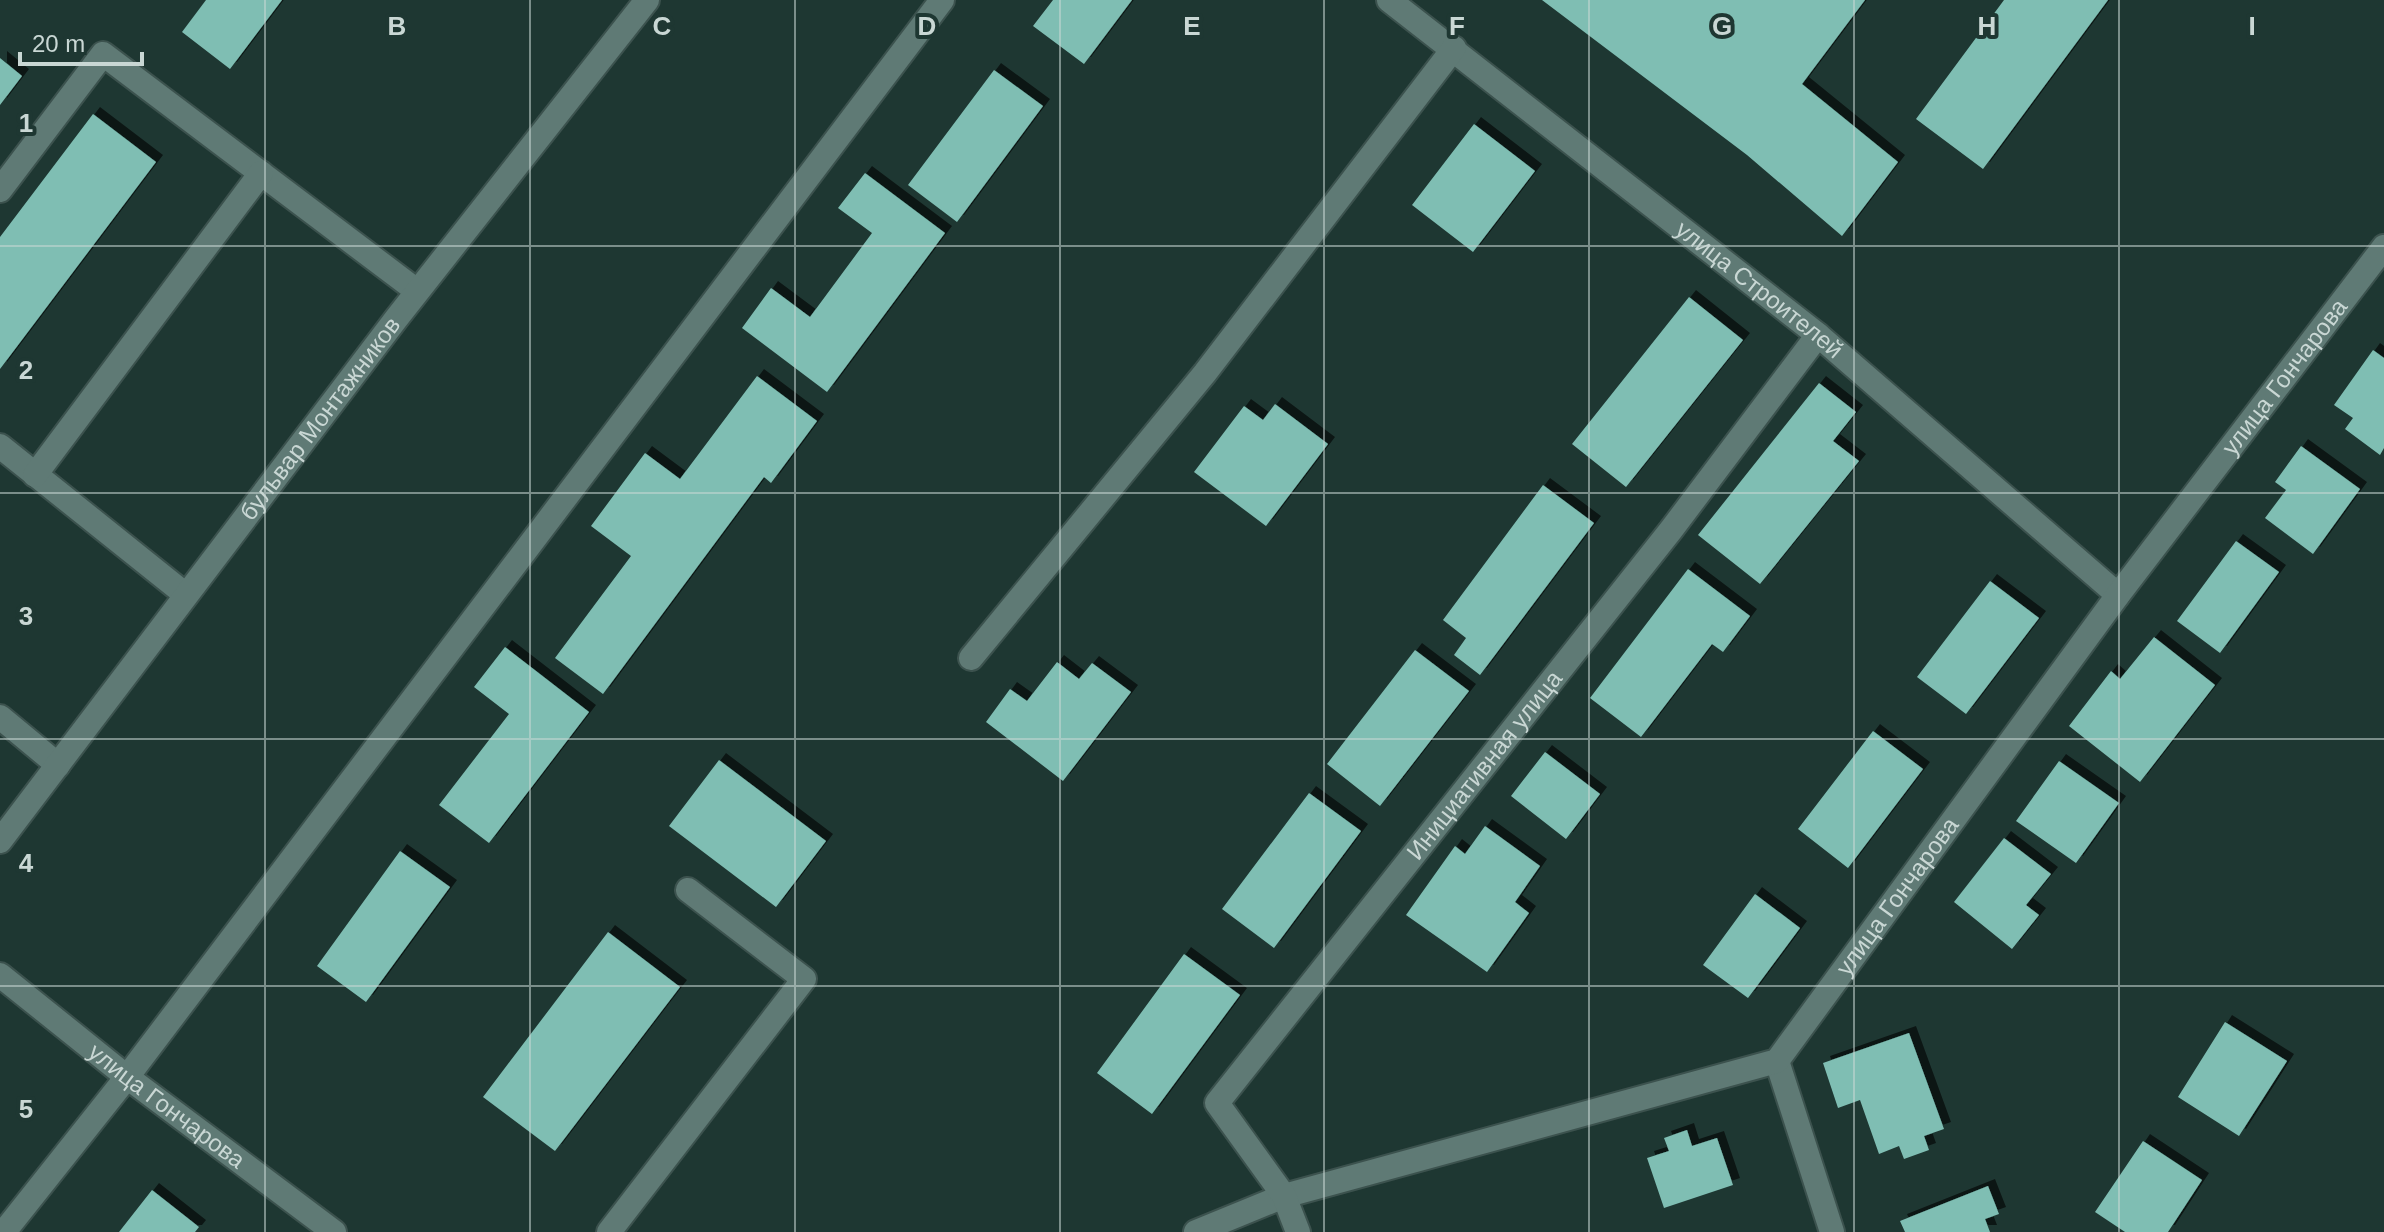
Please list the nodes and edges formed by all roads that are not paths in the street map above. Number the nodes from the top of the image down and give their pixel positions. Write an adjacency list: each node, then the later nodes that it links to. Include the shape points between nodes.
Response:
1 (647, 0): 8 (street, бульвар Монтажников)
2 (942, 0): 21 (street)
3 (1389, 0): 4 (street, улица Строителей)
4 (1454, 48): 9 (street, улица Строителей); 14 (street, via 1205,373)
5 (261, 173): 6 (street, via 103,54); 8 (street); 11 (street)
6 (0, 190)
7 (2384, 247): 13 (street, улица Гончарова)
8 (417, 291): 12 (street, бульвар Монтажников)
9 (1818, 335): 13 (street, улица Строителей); 22 (street, Инициативная улица, via 1671,530 1217,1103)
10 (0, 446): 11 (street)
11 (35, 475): 12 (street)
12 (186, 595): 16 (street, бульвар Монтажников)
13 (2118, 595): 20 (street, улица Гончарова)
14 (971, 658)
15 (0, 717): 16 (street)
16 (58, 765): 17 (street, бульвар Монтажников)
17 (0, 841)
18 (688, 890): 25 (street, via 804,979)
19 (0, 975): 21 (street, улица Гончарова)
20 (1777, 1061): 22 (street); 28 (street)
21 (127, 1077): 23 (street); 24 (street, улица Гончарова)
22 (1284, 1196): 26 (street); 27 (street)
23 (4, 1232)
24 (334, 1232)
25 (609, 1232)
26 (1196, 1232)
27 (1298, 1232)
28 (1832, 1232)

